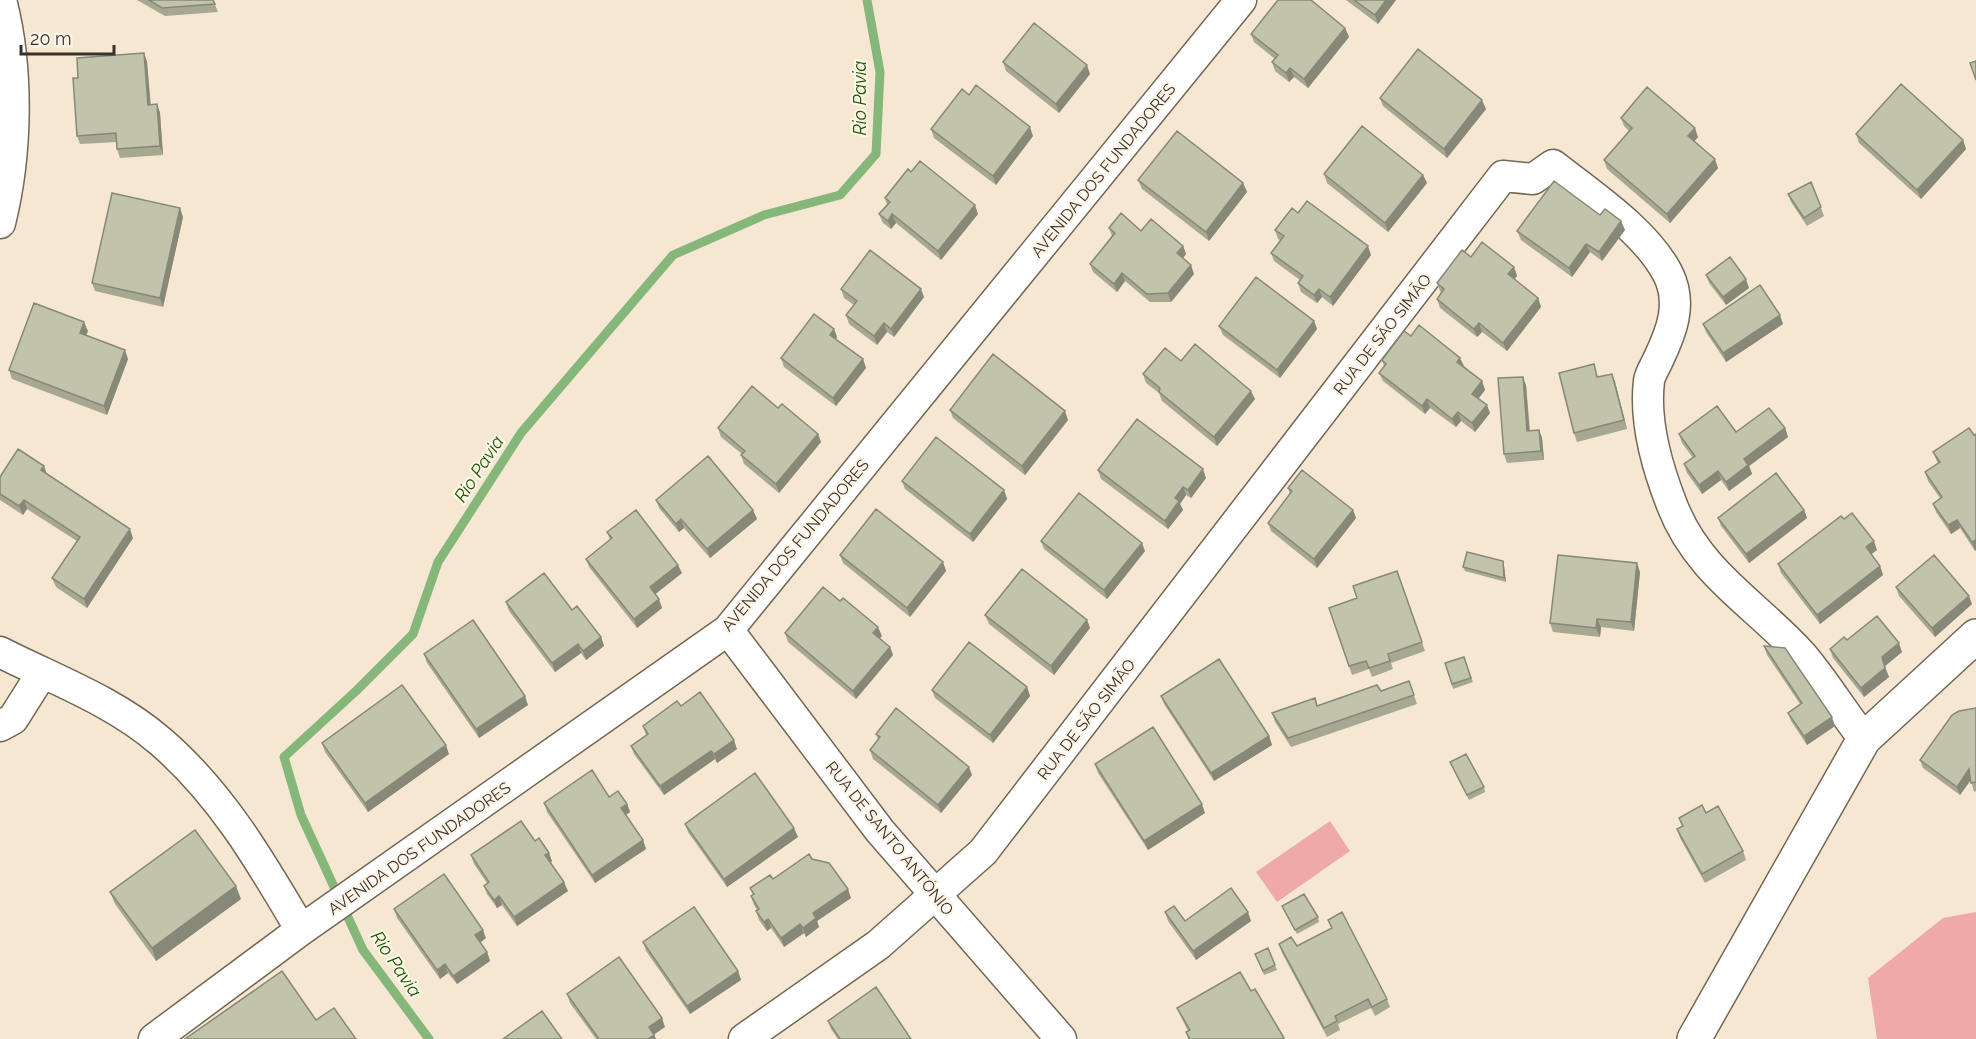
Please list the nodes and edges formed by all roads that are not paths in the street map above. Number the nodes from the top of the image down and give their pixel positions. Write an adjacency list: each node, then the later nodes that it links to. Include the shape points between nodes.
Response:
1 (1, 0): 3 (street, via 14,117 7,195)
2 (1228, 4): 4 (street, AVENIDA DOS FUNDADORES)
3 (0, 223)
4 (729, 630): 10 (street, RUA DE SANTO ANTÓNIO, via 880,831); 11 (street, AVENIDA DOS FUNDADORES)
5 (1976, 636): 9 (street)
6 (0, 652): 7 (street)
7 (42, 673): 8 (street, via 13,719); 11 (street, via 101,701 159,740 217,797 263,865)
8 (0, 726)
9 (1864, 740): 10 (street, RUA DE SÃO SIMÃO, via 1802,655 1707,566 1673,507 1655,452 1648,408 1649,378 1674,326 1675,299 1669,275 1609,208 1553,165 1533,179 1503,176 983,852); 15 (street)
10 (934, 896): 13 (street, RUA DE SÃO SIMÃO, via 879,945); 14 (street, RUA DE SANTO ANTÓNIO)
11 (313, 923): 12 (street, AVENIDA DOS FUNDADORES)
12 (154, 1039)
13 (744, 1039)
14 (1061, 1039)
15 (1694, 1039)

